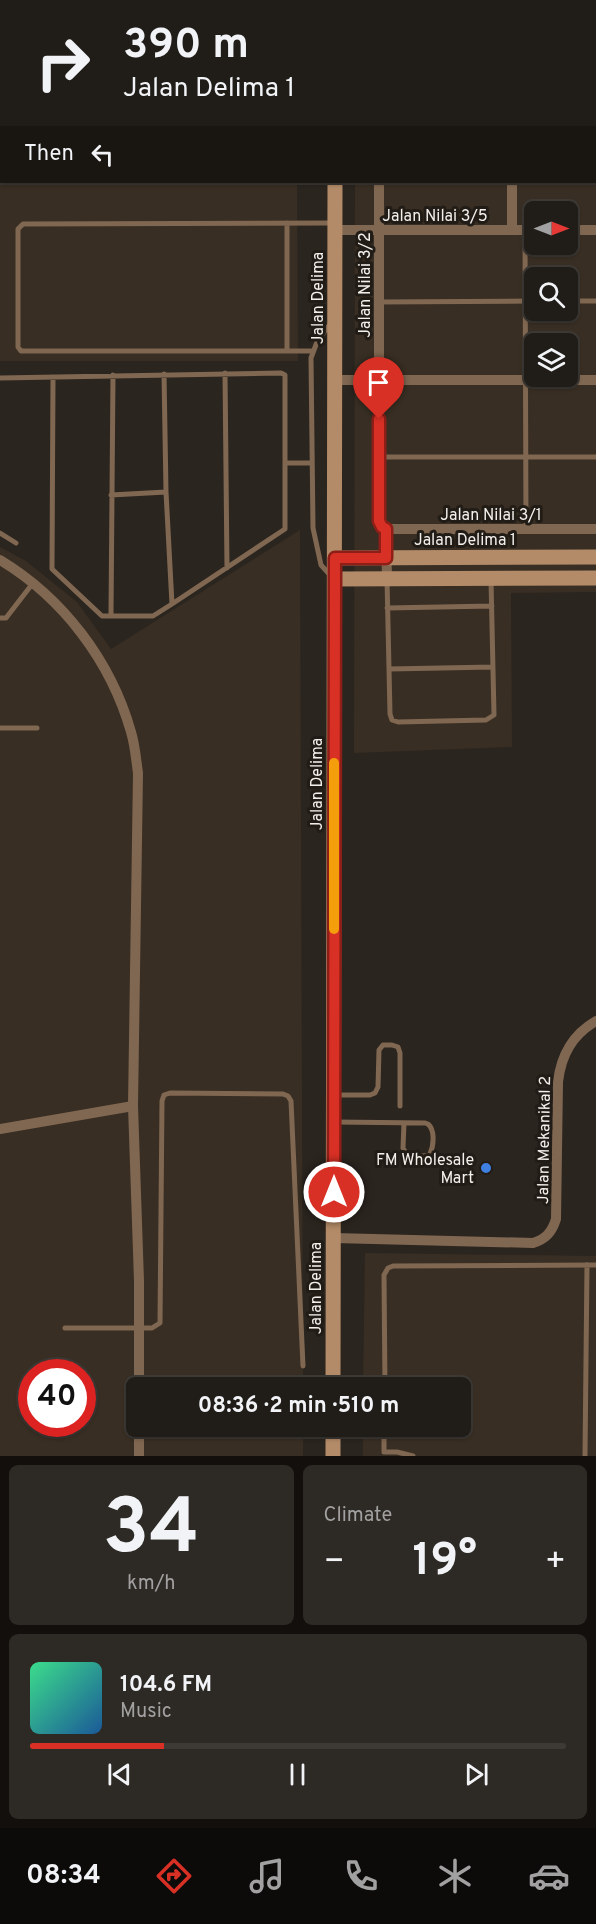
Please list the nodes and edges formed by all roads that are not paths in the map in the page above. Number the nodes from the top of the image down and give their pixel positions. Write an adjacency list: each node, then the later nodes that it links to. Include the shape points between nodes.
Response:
1 (335, 183): 5 (street, Jalan Delima)
2 (379, 183): 6 (street, Jalan Nilai 3/2)
3 (512, 183): 7 (street)
4 (287, 223): 5 (lane); 16 (lane); 16 (lane, via 23,224 19,226 18,239 21,351)
5 (335, 226): 6 (street, Jalan Nilai 3/5); 15 (street, Jalan Delima)
6 (379, 230): 7 (street, Jalan Nilai 3/5); 11 (street, Jalan Nilai 3/2)
7 (512, 230): 8 (street, Jalan Nilai 3/5)
8 (524, 230)
9 (578, 230): 10 (street)
10 (596, 230)
11 (379, 302): 12 (lane); 24 (street, Jalan Nilai 3/2)
12 (524, 302)
13 (578, 302): 14 (lane)
14 (596, 302)
15 (335, 317): 17 (lane); 23 (street, Jalan Delima)
16 (287, 351): 17 (lane)
17 (313, 351): 33 (lane)
18 (225, 373): 19 (lane); 32 (lane, via 285,375); 45 (lane)
19 (164, 374): 20 (lane); 34 (lane)
20 (113, 375): 21 (lane); 35 (lane)
21 (53, 377): 22 (lane); 54 (lane, via 52,567 102,616)
22 (0, 378)
23 (335, 380): 24 (street); 42 (street, Jalan Delima)
24 (379, 380): 25 (street); 31 (street, Jalan Nilai 3/2)
25 (524, 380)
26 (578, 380): 27 (street)
27 (596, 380)
28 (526, 387): 29 (lane)
29 (526, 457): 30 (lane); 31 (lane); 37 (lane)
30 (596, 457)
31 (379, 458): 36 (street, Jalan Nilai 3/2, via 379,521)
32 (286, 463): 33 (lane); 45 (lane, via 285,529)
33 (312, 463): 48 (lane, via 313,530 321,565)
34 (166, 492): 35 (lane); 51 (lane)
35 (111, 495): 54 (lane)
36 (386, 529): 37 (street, Jalan Nilai 3/1); 43 (street, Jalan Nilai 3/2)
37 (526, 529): 38 (street, Jalan Nilai 3/1)
38 (596, 529)
39 (0, 532): 40 (lane)
40 (16, 543)
41 (596, 557): 43 (street, Jalan Delima 1)
42 (335, 558): 43 (street, Jalan Delima 1); 48 (street, Jalan Delima)
43 (386, 558): 49 (street, Jalan Nilai 3/2)
44 (0, 560): 50 (street)
45 (227, 568): 51 (lane)
46 (491, 578): 47 (street); 49 (street); 52 (lane)
47 (596, 578)
48 (335, 579): 49 (street); 61 (street, Jalan Delima)
49 (387, 579): 53 (lane)
50 (33, 583): 55 (lane, via 6,618); 62 (street, via 74,623 99,658 132,733 138,772)
51 (171, 604): 54 (lane, via 153,616)
52 (492, 606): 53 (lane); 56 (lane)
53 (387, 608): 57 (lane)
54 (111, 614)
55 (0, 618)
56 (493, 667): 57 (lane); 57 (lane, via 492,718 395,722 390,714)
57 (389, 669)
58 (0, 728): 59 (lane)
59 (37, 728)
60 (596, 1021): 67 (street, Jalan Mekanikal 2, via 571,1043 560,1067 556,1219 546,1237 533,1243)
61 (334, 1095): 63 (lane, via 375,1093 379,1050 383,1045 395,1045 400,1053); 64 (street, Jalan Delima)
62 (133, 1106): 66 (street); 71 (street)
63 (400, 1106)
64 (334, 1122): 65 (lane); 67 (street, Jalan Delima)
65 (404, 1123): 65 (lane, via 431,1126 430,1154 406,1153)
66 (0, 1129)
67 (333, 1238): 74 (street, Jalan Delima)
68 (586, 1265): 69 (lane); 75 (lane, via 388,1268 384,1275); 82 (lane)
69 (596, 1266)
70 (65, 1328): 71 (lane)
71 (139, 1328): 72 (lane, via 155,1328 160,1320 163,1098 170,1093 283,1094 291,1101); 73 (street)
72 (303, 1366)
73 (139, 1377)
74 (333, 1377)
75 (385, 1377)
76 (139, 1437): 79 (street)
77 (333, 1437): 80 (street)
78 (384, 1437): 81 (lane, via 384,1452)
79 (139, 1456)
80 (333, 1456)
81 (413, 1456)
82 (585, 1456)

